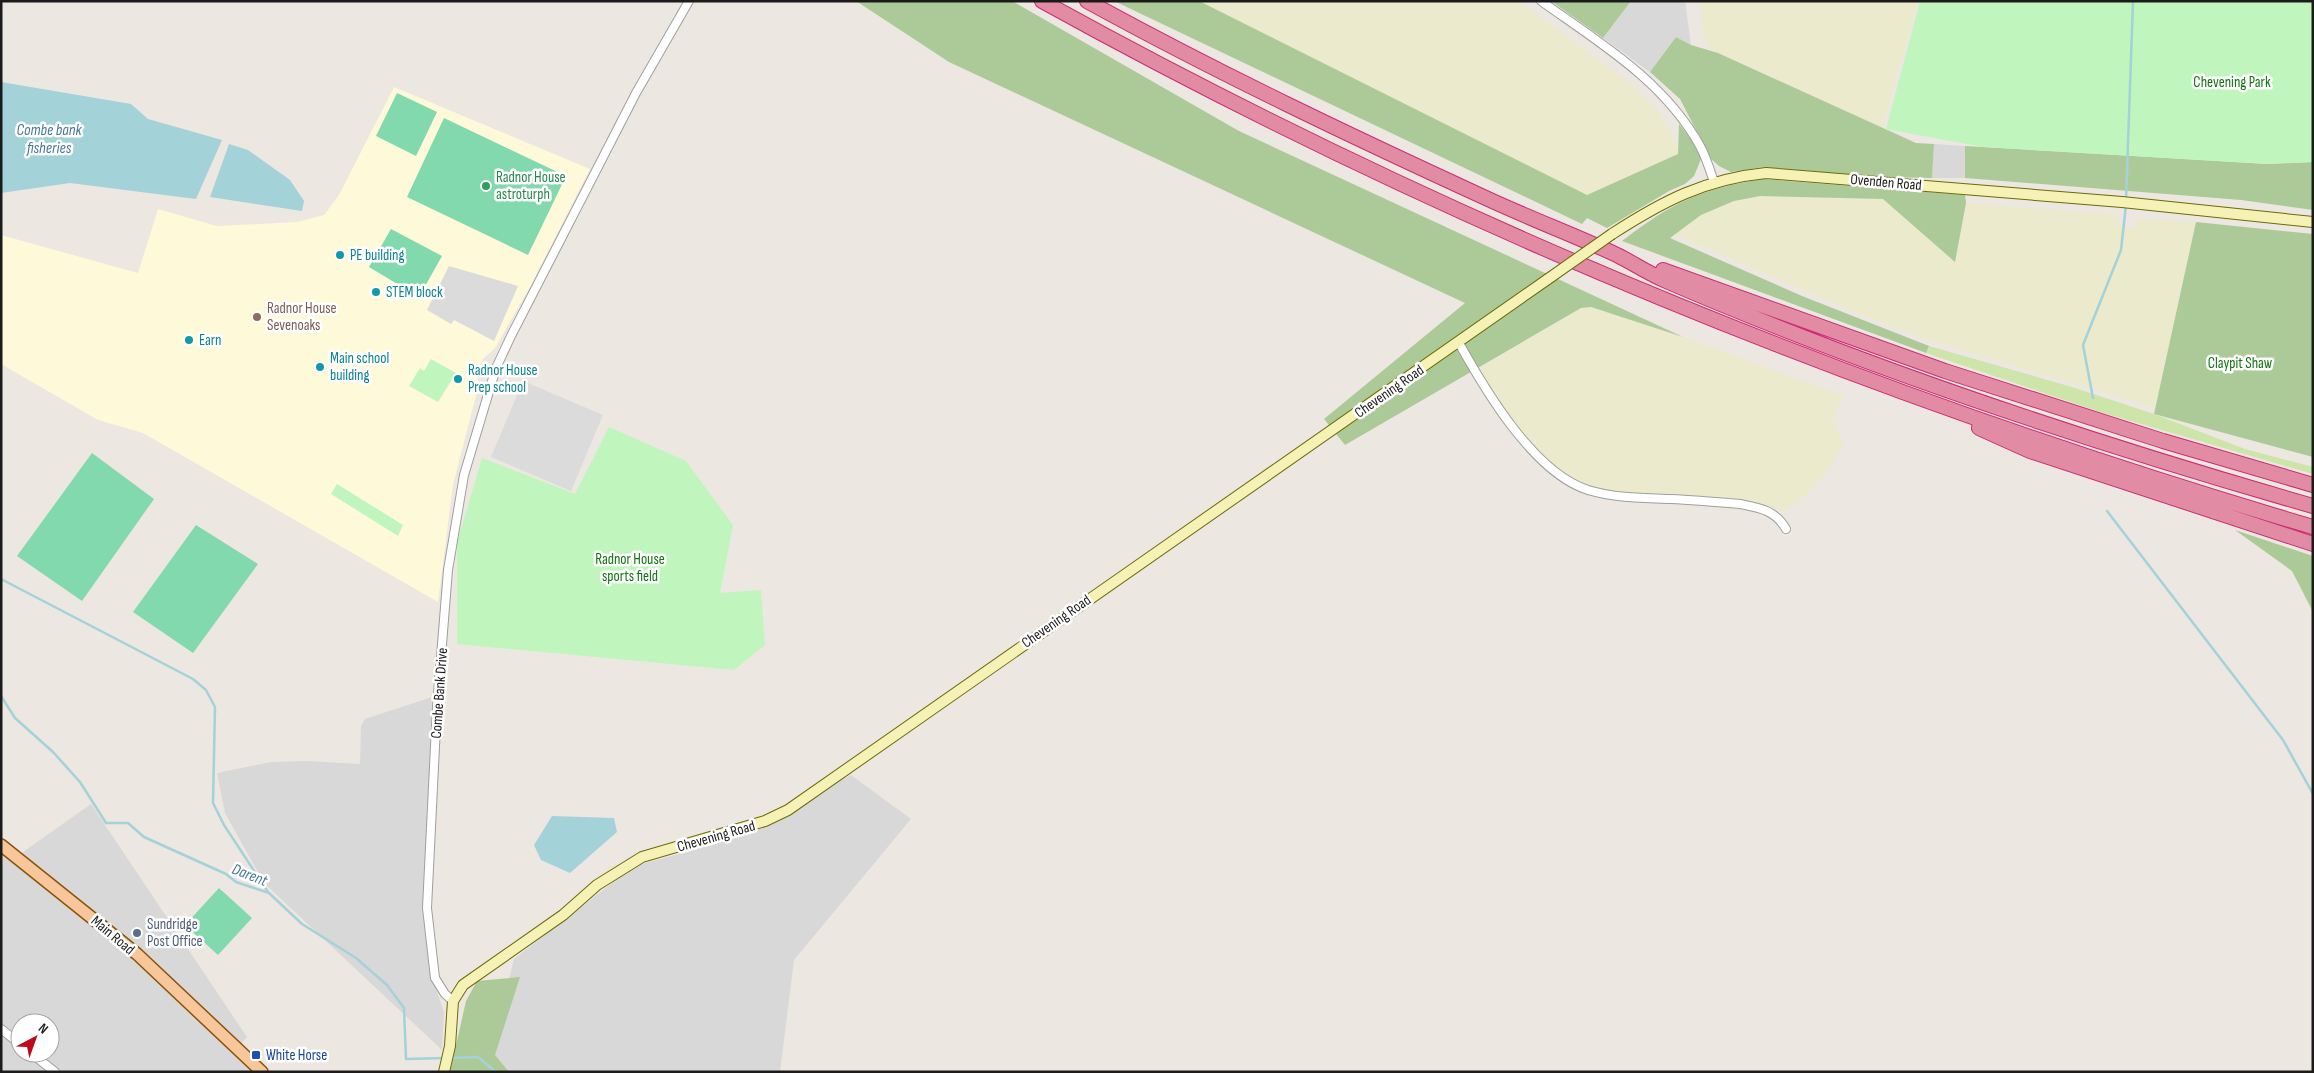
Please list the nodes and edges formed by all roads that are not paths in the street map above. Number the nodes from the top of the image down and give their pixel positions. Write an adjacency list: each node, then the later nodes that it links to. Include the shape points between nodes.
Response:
1 (689, 1): 16 (street, Combe Bank Drive, via 636,93 511,336 491,384 464,475 450,561 437,706 427,908 435,978)
2 (1042, 1): 9 (highway, via 1237,105 1465,214 1670,303)
3 (1087, 1): 7 (highway, via 1360,140)
4 (1541, 1): 5 (street, via 1630,64 1669,102 1702,148)
5 (1714, 182): 6 (main road, Ovenden Road, via 1740,176 1792,174); 8 (main road, Chevening Road, bridge, via 1671,199 1612,234)
6 (2313, 222)
7 (1617, 255): 10 (highway, via 1945,371); 11 (highway, via 1668,281 1878,364 2098,440)
8 (1459, 343): 13 (street, via 1479,379 1507,418 1537,455 1558,474 1586,489 1612,496 1711,502 1771,511); 16 (main road, Chevening Road, via 1034,636 812,794 765,822 642,857 597,884 563,915 470,980)
9 (1936, 406): 12 (highway, via 2134,473); 14 (highway, via 2030,452)
10 (2313, 485)
11 (2313, 506)
12 (2313, 527)
13 (1786, 528)
14 (2313, 544)
15 (1, 845): 19 (main road, Main Road, via 137,954)
16 (453, 1001): 20 (main road, via 450,1046)
17 (44, 1063): 18 (street)
18 (55, 1072)
19 (262, 1072)
20 (444, 1072)

